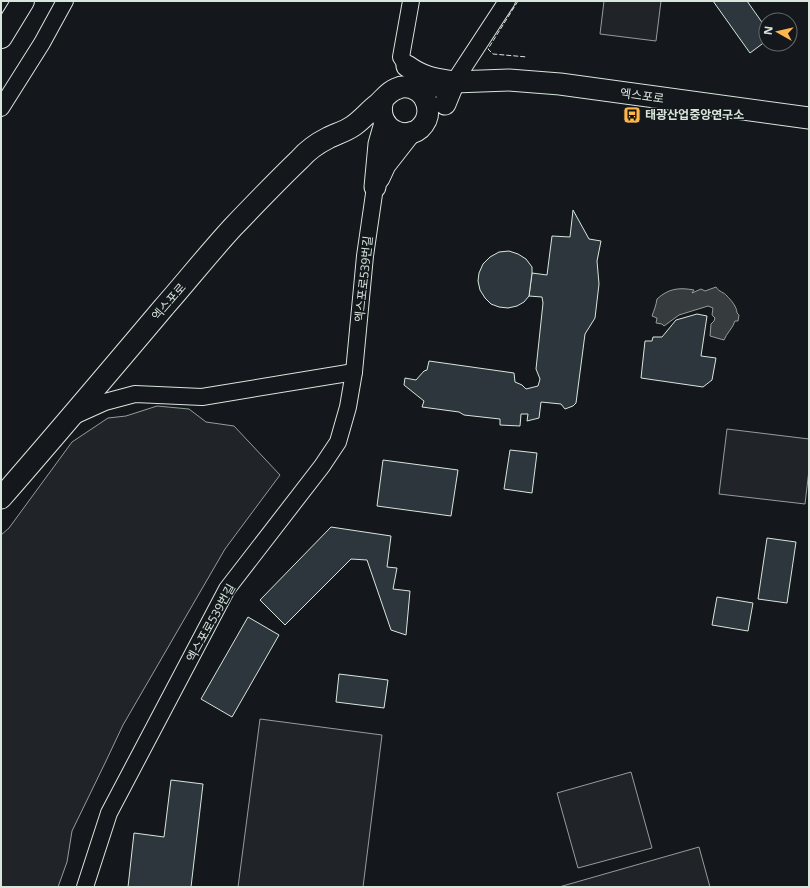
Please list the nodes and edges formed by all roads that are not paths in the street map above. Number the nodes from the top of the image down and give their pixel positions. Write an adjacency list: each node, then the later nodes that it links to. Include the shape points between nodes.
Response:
1 (23, 1): 5 (highway)
2 (65, 1): 9 (street)
3 (411, 1): 6 (street)
4 (506, 1): 7 (street)
5 (1, 38)
6 (404, 61): 7 (main road, via 419,75); 8 (main road); 10 (main road)
7 (464, 82): 8 (main road); 11 (main road, 엑스포로, via 509,80 560,84); 12 (main road, via 463,88)
8 (413, 88): 10 (main road, via 395,89); 12 (main road, via 423,95 427,102)
9 (1, 108)
10 (385, 109): 13 (main road, 엑스포로); 14 (main road, via 389,128 403,134); 15 (main road)
11 (809, 118)
12 (427, 119): 14 (main road, via 417,130)
13 (357, 126): 15 (main road, via 372,136); 18 (main road, 엑스포로, via 326,139 301,157 232,228)
14 (410, 133): 16 (main road, via 385,164)
15 (379, 152): 16 (main road)
16 (375, 187): 17 (street, 엑스포로539번길, via 365,256)
17 (354, 372): 18 (street, via 202,397 135,394 105,402); 20 (street, 엑스포로539번길, via 338,442 227,589 109,813)
18 (71, 418): 19 (main road, 엑스포로)
19 (1, 498)
20 (85, 887)

